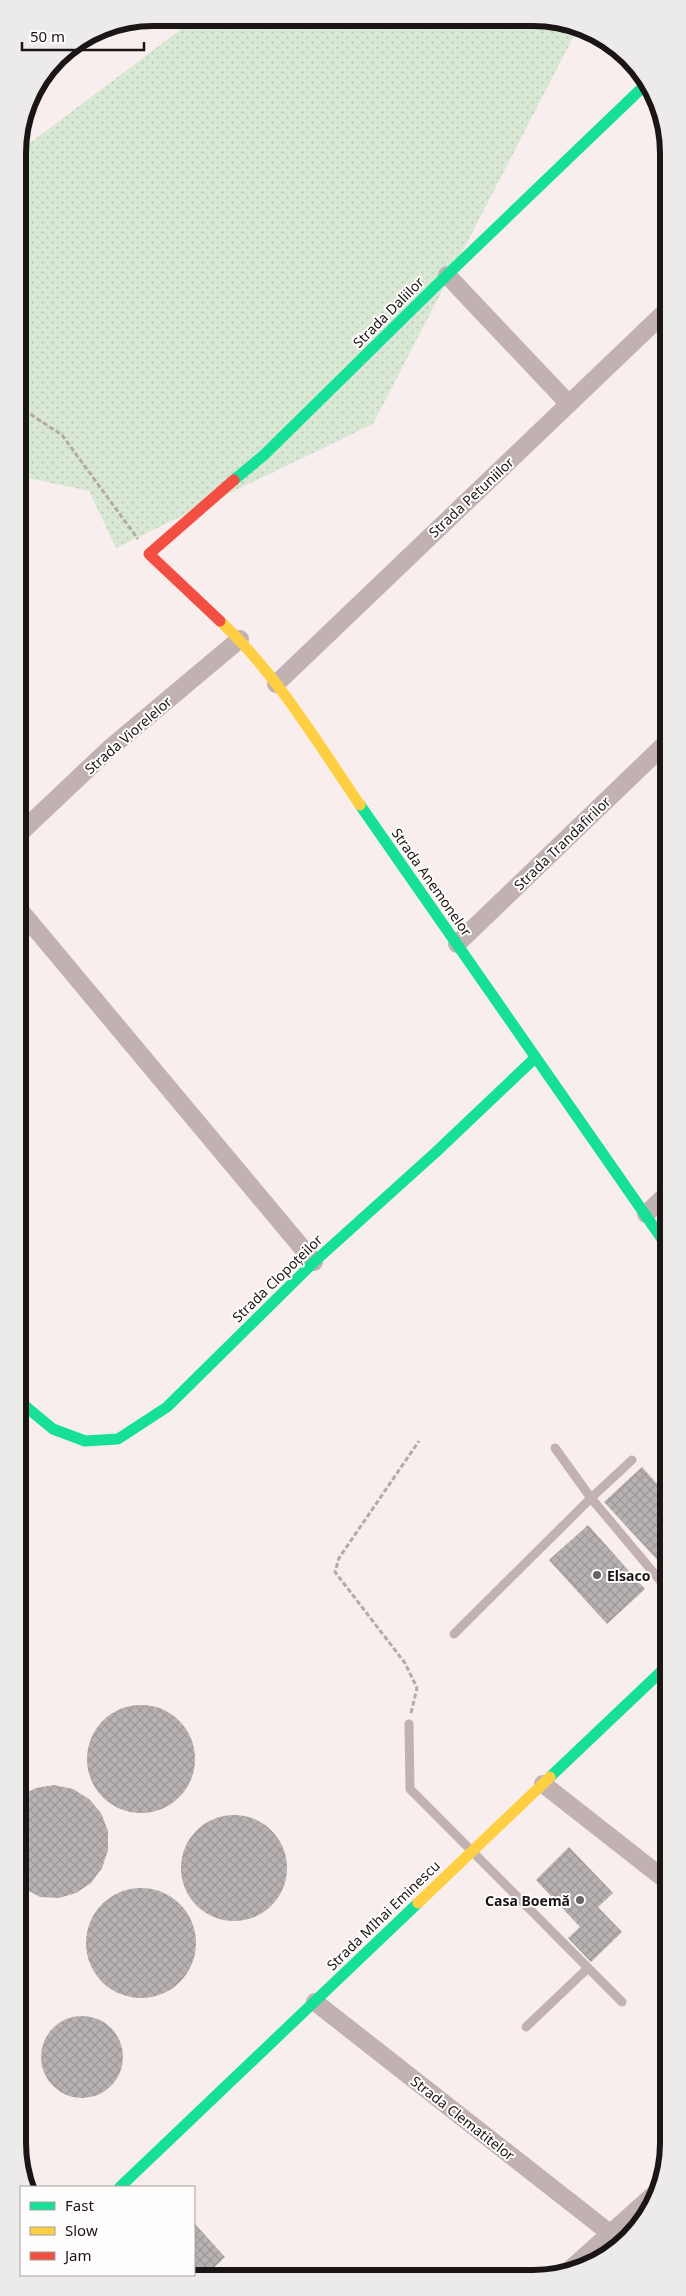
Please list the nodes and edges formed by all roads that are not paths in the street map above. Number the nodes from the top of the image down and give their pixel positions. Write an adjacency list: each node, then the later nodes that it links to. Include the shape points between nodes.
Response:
1 (642, 88): 2 (street, Strada Daliilor)
2 (447, 275): 4 (street); 5 (street, Strada Daliilor, via 264,455)
3 (660, 317): 4 (street, Strada Petuniilor)
4 (569, 404): 7 (street, Strada Petuniilor)
5 (149, 554): 6 (street, Strada Anemonelor)
6 (240, 639): 7 (street, Strada Anemonelor); 9 (street, Strada Viorelelor, via 109,749)
7 (276, 684): 11 (street, Strada Anemonelor)
8 (660, 749): 11 (street, Strada Trandafirilor)
9 (27, 826)
10 (27, 918): 16 (street)
11 (457, 944): 12 (street, Strada Anemonelor)
12 (535, 1058): 14 (street, Strada Anemonelor); 16 (street, Strada Clopoțeilor)
13 (659, 1201): 14 (street)
14 (646, 1214): 15 (street, Strada Anemonelor)
15 (659, 1235)
16 (314, 1262): 17 (street, Strada Clopoțeilor, via 168,1407 118,1439 85,1441 53,1429)
17 (26, 1407)
18 (555, 1448): 20 (lane)
19 (632, 1460): 20 (lane)
20 (591, 1498): 21 (lane); 22 (lane)
21 (659, 1580)
22 (454, 1634)
23 (659, 1673): 25 (street, Strada MIhai Eminescu)
24 (409, 1724): 26 (lane, via 410,1789)
25 (543, 1784): 26 (street, Strada MIhai Eminescu); 27 (street)
26 (472, 1850): 28 (lane); 29 (street, Strada MIhai Eminescu)
27 (659, 1875)
28 (588, 1968): 30 (lane); 31 (lane)
29 (315, 2002): 32 (street, Strada MIhai Eminescu); 34 (street, Strada Clematitelor)
30 (622, 2002)
31 (526, 2027)
32 (121, 2186)
33 (640, 2211): 34 (street)
34 (611, 2234): 35 (street)
35 (581, 2260)

